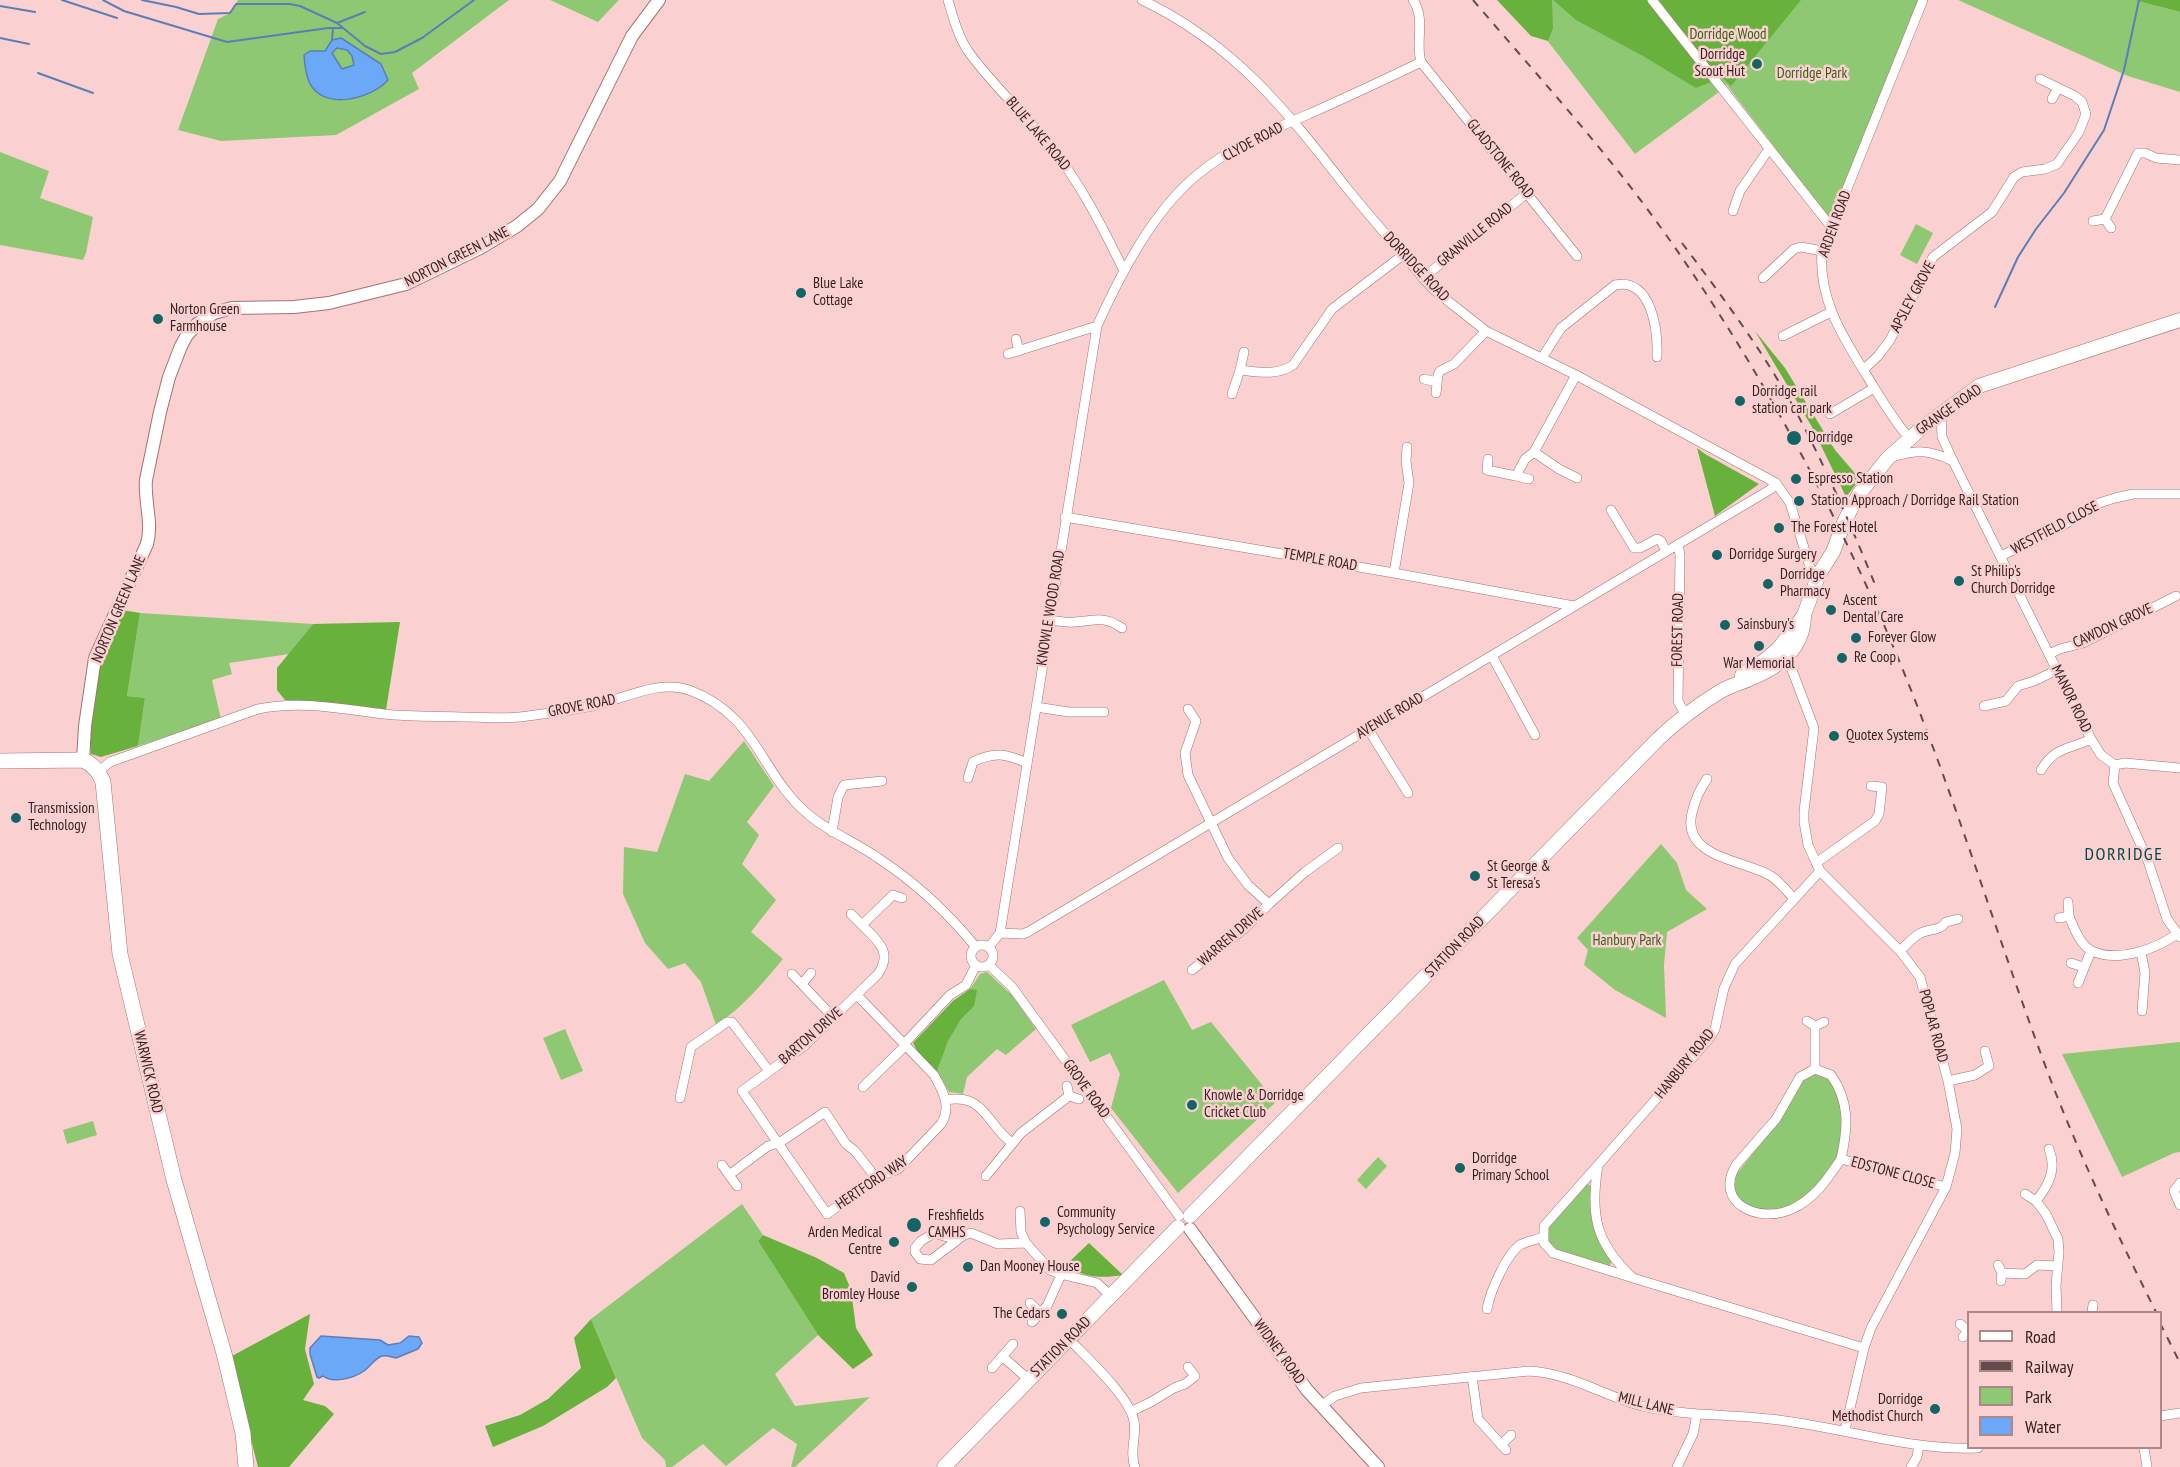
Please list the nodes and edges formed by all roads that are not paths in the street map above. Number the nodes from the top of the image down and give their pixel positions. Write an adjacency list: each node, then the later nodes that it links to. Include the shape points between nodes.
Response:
1 (659, 0): 85 (street, NORTON GREEN LANE, via 632,36 560,181 538,209 517,226 406,284 329,303 223,310 204,319 187,335 164,393 146,480 150,536 95,658)
2 (948, 0): 23 (street, BLUE LAKE ROAD, via 968,50 1078,183)
3 (1142, 0): 11 (street, DORRIDGE ROAD, via 1211,41 1255,78)
4 (1413, 0): 7 (street, via 1420,15)
5 (1652, 0): 12 (street)
6 (1923, 0): 18 (street, ARDEN ROAD)
7 (1421, 62): 11 (street, CLYDE ROAD); 14 (street, GLADSTONE ROAD)
8 (2040, 79): 9 (street, APSLEY GROVE)
9 (2058, 88): 10 (street); 38 (street, APSLEY GROVE, via 2082,102 2086,114 2063,157 2050,167 2014,177 1992,212 1933,257 1890,340)
10 (2052, 99)
11 (1293, 120): 21 (street, DORRIDGE ROAD); 23 (street, CLYDE ROAD, via 1198,174 1178,192)
12 (1769, 149): 15 (street, via 1740,191); 18 (street)
13 (2180, 160): 16 (street, via 2138,153)
14 (1527, 193): 22 (street, GLADSTONE ROAD); 25 (street, GRANVILLE ROAD)
15 (1733, 211)
16 (2104, 219): 17 (street); 19 (street)
17 (2093, 221)
18 (1832, 228): 20 (street, ARDEN ROAD)
19 (2111, 228)
20 (1822, 251): 24 (street, via 1794,249); 26 (street, ARDEN ROAD, via 1822,283)
21 (1403, 255): 25 (street, DORRIDGE ROAD); 37 (street, via 1332,309 1285,371)
22 (1577, 256)
23 (1124, 271): 28 (street, KNOWLE WOOD ROAD)
24 (1764, 272)
25 (1423, 278): 29 (street, DORRIDGE ROAD)
26 (1831, 312): 30 (street); 38 (street, ARDEN ROAD)
27 (2180, 320): 45 (main road, GRANGE ROAD, via 1979,386)
28 (1097, 326): 32 (street); 61 (street, KNOWLE WOOD ROAD)
29 (1486, 331): 36 (street, DORRIDGE ROAD); 41 (street, via 1454,364 1440,371)
30 (1783, 336)
31 (1016, 339): 32 (street)
32 (1019, 351): 34 (street)
33 (1244, 352): 37 (street)
34 (1008, 354)
35 (1657, 357): 36 (street, via 1655,325 1643,295 1636,286 1623,283 1615,285 1561,328)
36 (1542, 358): 39 (street, DORRIDGE ROAD)
37 (1240, 370): 44 (street)
38 (1863, 370): 42 (street, ARDEN ROAD)
39 (1576, 375): 49 (street); 58 (street, DORRIDGE ROAD)
40 (1424, 379): 41 (street)
41 (1437, 382): 43 (street)
42 (1874, 388): 46 (street); 47 (street, ARDEN ROAD)
43 (1436, 393)
44 (1232, 394)
45 (1941, 413): 47 (main road, GRANGE ROAD); 52 (street, MANOR ROAD, via 1942,437)
46 (1830, 415)
47 (1909, 438): 50 (main road, GRANGE ROAD)
48 (1407, 447): 65 (street, via 1409,483)
49 (1534, 452): 54 (street); 55 (street, via 1557,473)
50 (1888, 458): 52 (street, via 1922,451 1938,453); 66 (main road, GRANGE ROAD, via 1859,494)
51 (1488, 459): 53 (street)
52 (1953, 461): 64 (street, MANOR ROAD)
53 (1488, 470): 54 (street); 57 (street)
54 (1516, 476): 56 (street)
55 (1577, 478)
56 (1529, 479)
57 (1484, 480)
58 (1776, 483): 62 (street, AVENUE ROAD); 66 (street, via 1790,503 1811,570)
59 (2180, 494): 64 (street, WESTFIELD CLOSE, via 2133,494 2096,504 2059,528)
60 (1611, 510): 63 (street, via 1634,548 1659,539)
61 (1065, 517): 65 (street, TEMPLE ROAD); 69 (street, KNOWLE WOOD ROAD)
62 (1678, 544): 63 (street, AVENUE ROAD); 79 (street, FOREST ROAD, via 1678,701)
63 (1666, 552): 68 (street, AVENUE ROAD)
64 (2001, 556): 72 (street, MANOR ROAD)
65 (1394, 573): 68 (street, TEMPLE ROAD)
66 (1819, 574): 71 (main road, STATION ROAD, via 1804,615 1804,630 1796,646)
67 (2176, 596): 72 (street, CAWDON GROVE, via 2083,643)
68 (1574, 606): 73 (street, AVENUE ROAD)
69 (1050, 620): 70 (street, via 1096,619); 76 (street, KNOWLE WOOD ROAD)
70 (1122, 628)
71 (1782, 653): 79 (main road, STATION ROAD, via 1762,673 1728,687); 100 (street, POPLAR ROAD, via 1814,728 1804,822 1808,845)
72 (2049, 654): 74 (street, MANOR ROAD)
73 (1492, 656): 80 (street); 81 (street, AVENUE ROAD)
74 (2057, 670): 75 (street, via 2018,686 2006,701); 84 (street, MANOR ROAD)
75 (1984, 706)
76 (1036, 707): 78 (street); 87 (street, KNOWLE WOOD ROAD)
77 (1188, 709): 97 (street, WARREN DRIVE, via 1201,720 1189,735 1185,762)
78 (1104, 712)
79 (1685, 714): 155 (main road, STATION ROAD)
80 (1530, 723): 82 (street); 83 (street)
81 (1368, 729): 96 (street, via 1395,783); 97 (street, AVENUE ROAD)
82 (1520, 729)
83 (1535, 735)
84 (2091, 739): 88 (street, via 2059,750); 89 (street, MANOR ROAD)
85 (83, 760): 86 (main road); 91 (main road)
86 (0, 761)
87 (1027, 763): 92 (street, via 1008,755 984,756 974,762); 108 (street, KNOWLE WOOD ROAD)
88 (2041, 763)
89 (2115, 765): 90 (street); 109 (street, via 2114,783 2148,861 2167,919)
90 (2180, 768)
91 (98, 772): 98 (street, GROVE ROAD, via 110,762 276,705 386,714 517,717 591,706 654,688 678,687 724,708 739,722 793,799); 191 (main road, WARWICK ROAD, via 105,789 120,954 174,1180 225,1357 243,1433)
92 (968, 778)
93 (1707, 779): 102 (street, via 1700,788 1690,822 1694,838 1714,854 1770,875)
94 (882, 781): 98 (street, via 844,786 838,797)
95 (1872, 786): 100 (street, HANBURY ROAD, via 1882,788 1875,821)
96 (1408, 793)
97 (1210, 823): 104 (street, WARREN DRIVE, via 1228,858 1248,885); 108 (street, AVENUE ROAD, via 1028,932)
98 (832, 832): 110 (street, GROVE ROAD, via 900,873 950,915)
99 (1338, 848): 104 (street, WARREN DRIVE)
100 (1819, 867): 102 (street, HANBURY ROAD); 112 (street, POPLAR ROAD)
101 (894, 894): 107 (street)
102 (1794, 899): 144 (street, HANBURY ROAD, via 1734,964 1715,1029 1708,1040)
103 (2068, 902): 113 (street, via 2064,917)
104 (1269, 904): 119 (street, WARREN DRIVE)
105 (851, 914): 107 (street, BARTON DRIVE)
106 (1958, 919): 112 (street, via 1918,934)
107 (862, 925): 124 (street, BARTON DRIVE, via 879,943 885,957 878,974)
108 (1000, 933): 111 (street, KNOWLE WOOD ROAD)
109 (2179, 936): 114 (street)
110 (975, 946): 111 (street); 116 (street, via 971,956)
111 (989, 947): 117 (street, via 994,955)
112 (1900, 951): 134 (street, POPLAR ROAD, via 1920,977)
113 (2091, 951): 114 (street, via 2124,955); 118 (street)
114 (2141, 952): 125 (street)
115 (2071, 963): 118 (street)
116 (976, 965): 117 (street); 130 (street, via 966,985 950,995)
117 (989, 965): 155 (street, GROVE ROAD, via 1012,987)
118 (2083, 967): 122 (street)
119 (1192, 970)
120 (811, 973): 123 (street)
121 (792, 975): 123 (street)
122 (2078, 983)
123 (802, 984): 128 (street)
124 (857, 995): 128 (street, BARTON DRIVE); 130 (street)
125 (2144, 1000): 126 (street); 127 (street)
126 (2155, 1000)
127 (2142, 1011)
128 (834, 1018): 133 (street, BARTON DRIVE)
129 (1815, 1023): 132 (street)
130 (905, 1045): 136 (street); 138 (street, via 934,1075)
131 (1985, 1052): 134 (street, via 1989,1066 1975,1075)
132 (1815, 1069): 142 (street, EDSTONE CLOSE, via 1831,1075 1845,1103 1847,1122); 142 (street, EDSTONE CLOSE, via 1800,1077 1776,1119 1736,1165 1731,1174 1731,1192 1742,1208 1773,1214 1785,1212 1812,1197)
133 (770, 1071): 137 (street, via 732,1022 727,1022 691,1047); 139 (street, BARTON DRIVE, via 742,1091)
134 (1948, 1081): 150 (street, POPLAR ROAD, via 1957,1140)
135 (1067, 1086): 140 (street, via 1074,1098)
136 (862, 1087)
137 (680, 1098)
138 (946, 1100): 140 (street, via 968,1099 978,1105); 147 (street, HERTFORD WAY, via 945,1118 921,1138 898,1169)
139 (778, 1143): 145 (street); 147 (street, via 825,1112); 147 (street, HERTFORD WAY, via 827,1214)
140 (1012, 1143): 146 (street, via 998,1169)
141 (2049, 1149): 152 (street, via 2052,1171)
142 (1841, 1159): 150 (street, EDSTONE CLOSE)
143 (722, 1165): 145 (street)
144 (1598, 1165): 156 (street, HANBURY ROAD, via 1544,1226); 162 (street, via 1596,1223 1605,1245)
145 (729, 1175): 149 (street)
146 (986, 1176)
147 (876, 1178)
148 (2180, 1183): 153 (street, via 2174,1191)
149 (737, 1186)
150 (1946, 1187): 175 (street, POPLAR ROAD, via 1878,1312)
151 (2025, 1194): 152 (street)
152 (2036, 1201): 159 (street, via 2058,1239)
153 (2180, 1205)
154 (1020, 1211): 158 (street)
155 (1184, 1222): 163 (main road, STATION ROAD); 181 (street, WIDNEY ROAD)
156 (1543, 1237): 162 (street, via 1553,1253); 165 (street, via 1519,1246 1509,1257)
157 (957, 1240): 158 (street, via 971,1233 998,1244)
158 (1026, 1243): 161 (street, via 1050,1270)
159 (2057, 1266): 160 (street, via 2037,1265 2018,1275); 166 (street)
160 (2000, 1273)
161 (1061, 1275): 163 (street, via 1097,1283); 167 (street)
162 (1633, 1278): 175 (street)
163 (1112, 1296): 173 (main road, STATION ROAD)
164 (1030, 1303): 167 (street)
165 (1487, 1309)
166 (2057, 1311)
167 (1040, 1313): 168 (street)
168 (1032, 1322)
169 (1960, 1324): 170 (street)
170 (1967, 1330)
171 (1967, 1332): 172 (street)
172 (1963, 1337)
173 (1070, 1340): 180 (main road, STATION ROAD); 182 (street)
174 (1013, 1344): 176 (street)
175 (1864, 1348): 186 (street, POPLAR ROAD)
176 (1002, 1356): 178 (street); 180 (street)
177 (1188, 1367): 182 (street, via 1195,1376 1185,1384)
178 (992, 1368)
179 (1472, 1376): 181 (street, MILL LANE, via 1352,1389); 184 (street, MILL LANE, via 1546,1372 1642,1405); 187 (street, via 1478,1419 1504,1447)
180 (1029, 1380): 192 (main road, STATION ROAD)
181 (1321, 1406): 194 (street, WIDNEY ROAD)
182 (1132, 1411): 193 (street)
183 (2180, 1413): 185 (street)
184 (1697, 1414): 186 (street, MILL LANE, via 1770,1419); 195 (street, via 1694,1434)
185 (2162, 1416)
186 (1845, 1431): 188 (street, MILL LANE)
187 (1511, 1435)
188 (1919, 1445): 189 (street, MILL LANE); 196 (street)
189 (1967, 1447)
190 (2144, 1449): 197 (street)
191 (246, 1467)
192 (944, 1467)
193 (1136, 1467)
194 (1378, 1467)
195 (1677, 1467)
196 (1911, 1467)
197 (2147, 1467)

